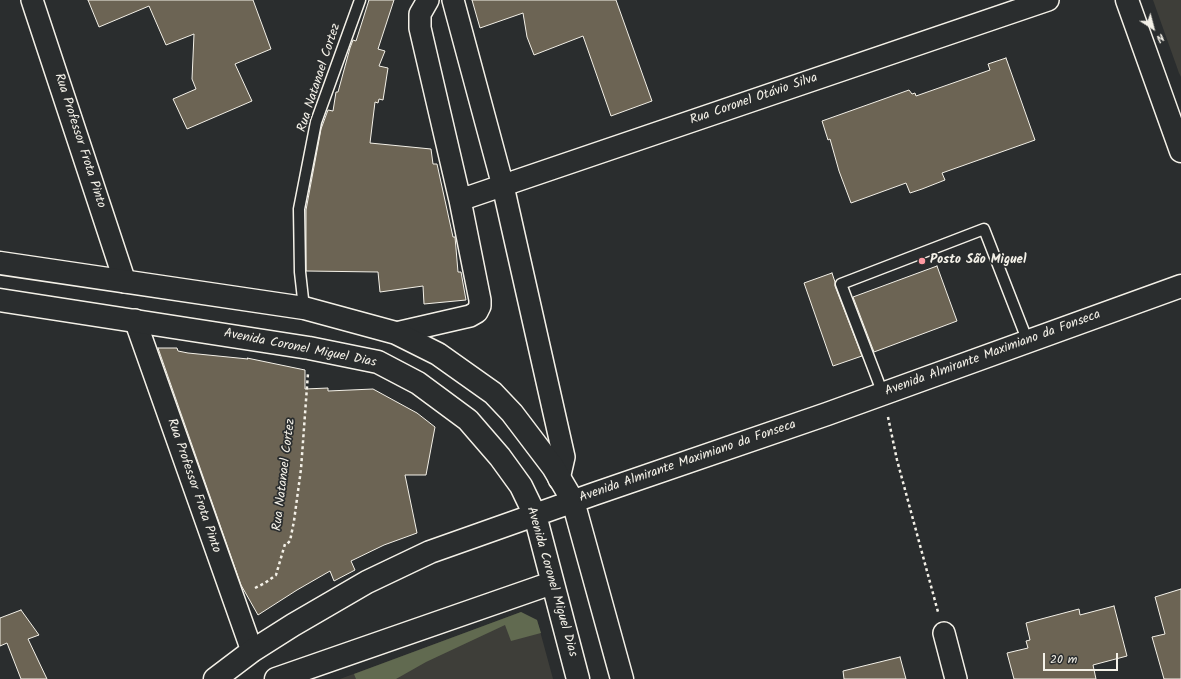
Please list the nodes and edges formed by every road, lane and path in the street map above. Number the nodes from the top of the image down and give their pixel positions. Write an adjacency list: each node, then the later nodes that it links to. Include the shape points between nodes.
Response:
1 (32, 0): 11 (street, Rua Professor Frota Pinto)
2 (360, 0): 14 (lane, Rua Natanael Cortez, via 316,122 299,209 300,272)
3 (428, 0): 9 (street, via 420,14 420,28)
4 (454, 0): 8 (street)
5 (1048, 0): 8 (street, Rua Coronel Otávio Silva)
6 (1127, 0): 7 (main road)
7 (1181, 151)
8 (503, 186): 9 (street, Rua Coronel Otávio Silva); 20 (street, via 564,457)
9 (460, 200): 16 (street, via 480,306 477,312 470,316)
10 (0, 263): 11 (main road)
11 (125, 282): 14 (main road)
12 (1181, 286): 17 (main road, Avenida Almirante Maximiano da Fonseca)
13 (0, 300): 15 (main road, Avenida Coronel Miguel Dias)
14 (304, 308): 16 (main road)
15 (135, 320): 18 (main road, Avenida Coronel Miguel Dias); 24 (street, Rua Professor Frota Pinto)
16 (396, 333): 20 (main road, via 438,354 493,393 530,435)
17 (1028, 342): 19 (main road, Avenida Almirante Maximiano da Fonseca); 19 (lane, via 984,229 841,284)
18 (309, 348): 22 (main road, Avenida Coronel Miguel Dias, via 378,362 418,383 468,420 521,486); 24 (path, Rua Natanael Cortez, via 308,395 301,468 290,541 285,544 276,575)
19 (883, 394): 21 (main road, Avenida Almirante Maximiano da Fonseca); 25 (path, via 897,460)
20 (559, 479): 21 (main road)
21 (573, 501): 22 (main road, Avenida Almirante Maximiano da Fonseca); 30 (main road)
22 (535, 515): 23 (main road, Avenida Coronel Miguel Dias); 26 (main road, Avenida Almirante Maximiano da Fonseca, via 430,552 366,582)
23 (552, 583): 28 (main road); 29 (main road, Avenida Coronel Miguel Dias)
24 (233, 598): 26 (street, Rua Professor Frota Pinto)
25 (944, 633): 31 (street)
26 (252, 651): 27 (main road, Avenida Almirante Maximiano da Fonseca)
27 (215, 679)
28 (276, 679)
29 (578, 679)
30 (622, 679)
31 (956, 679)

